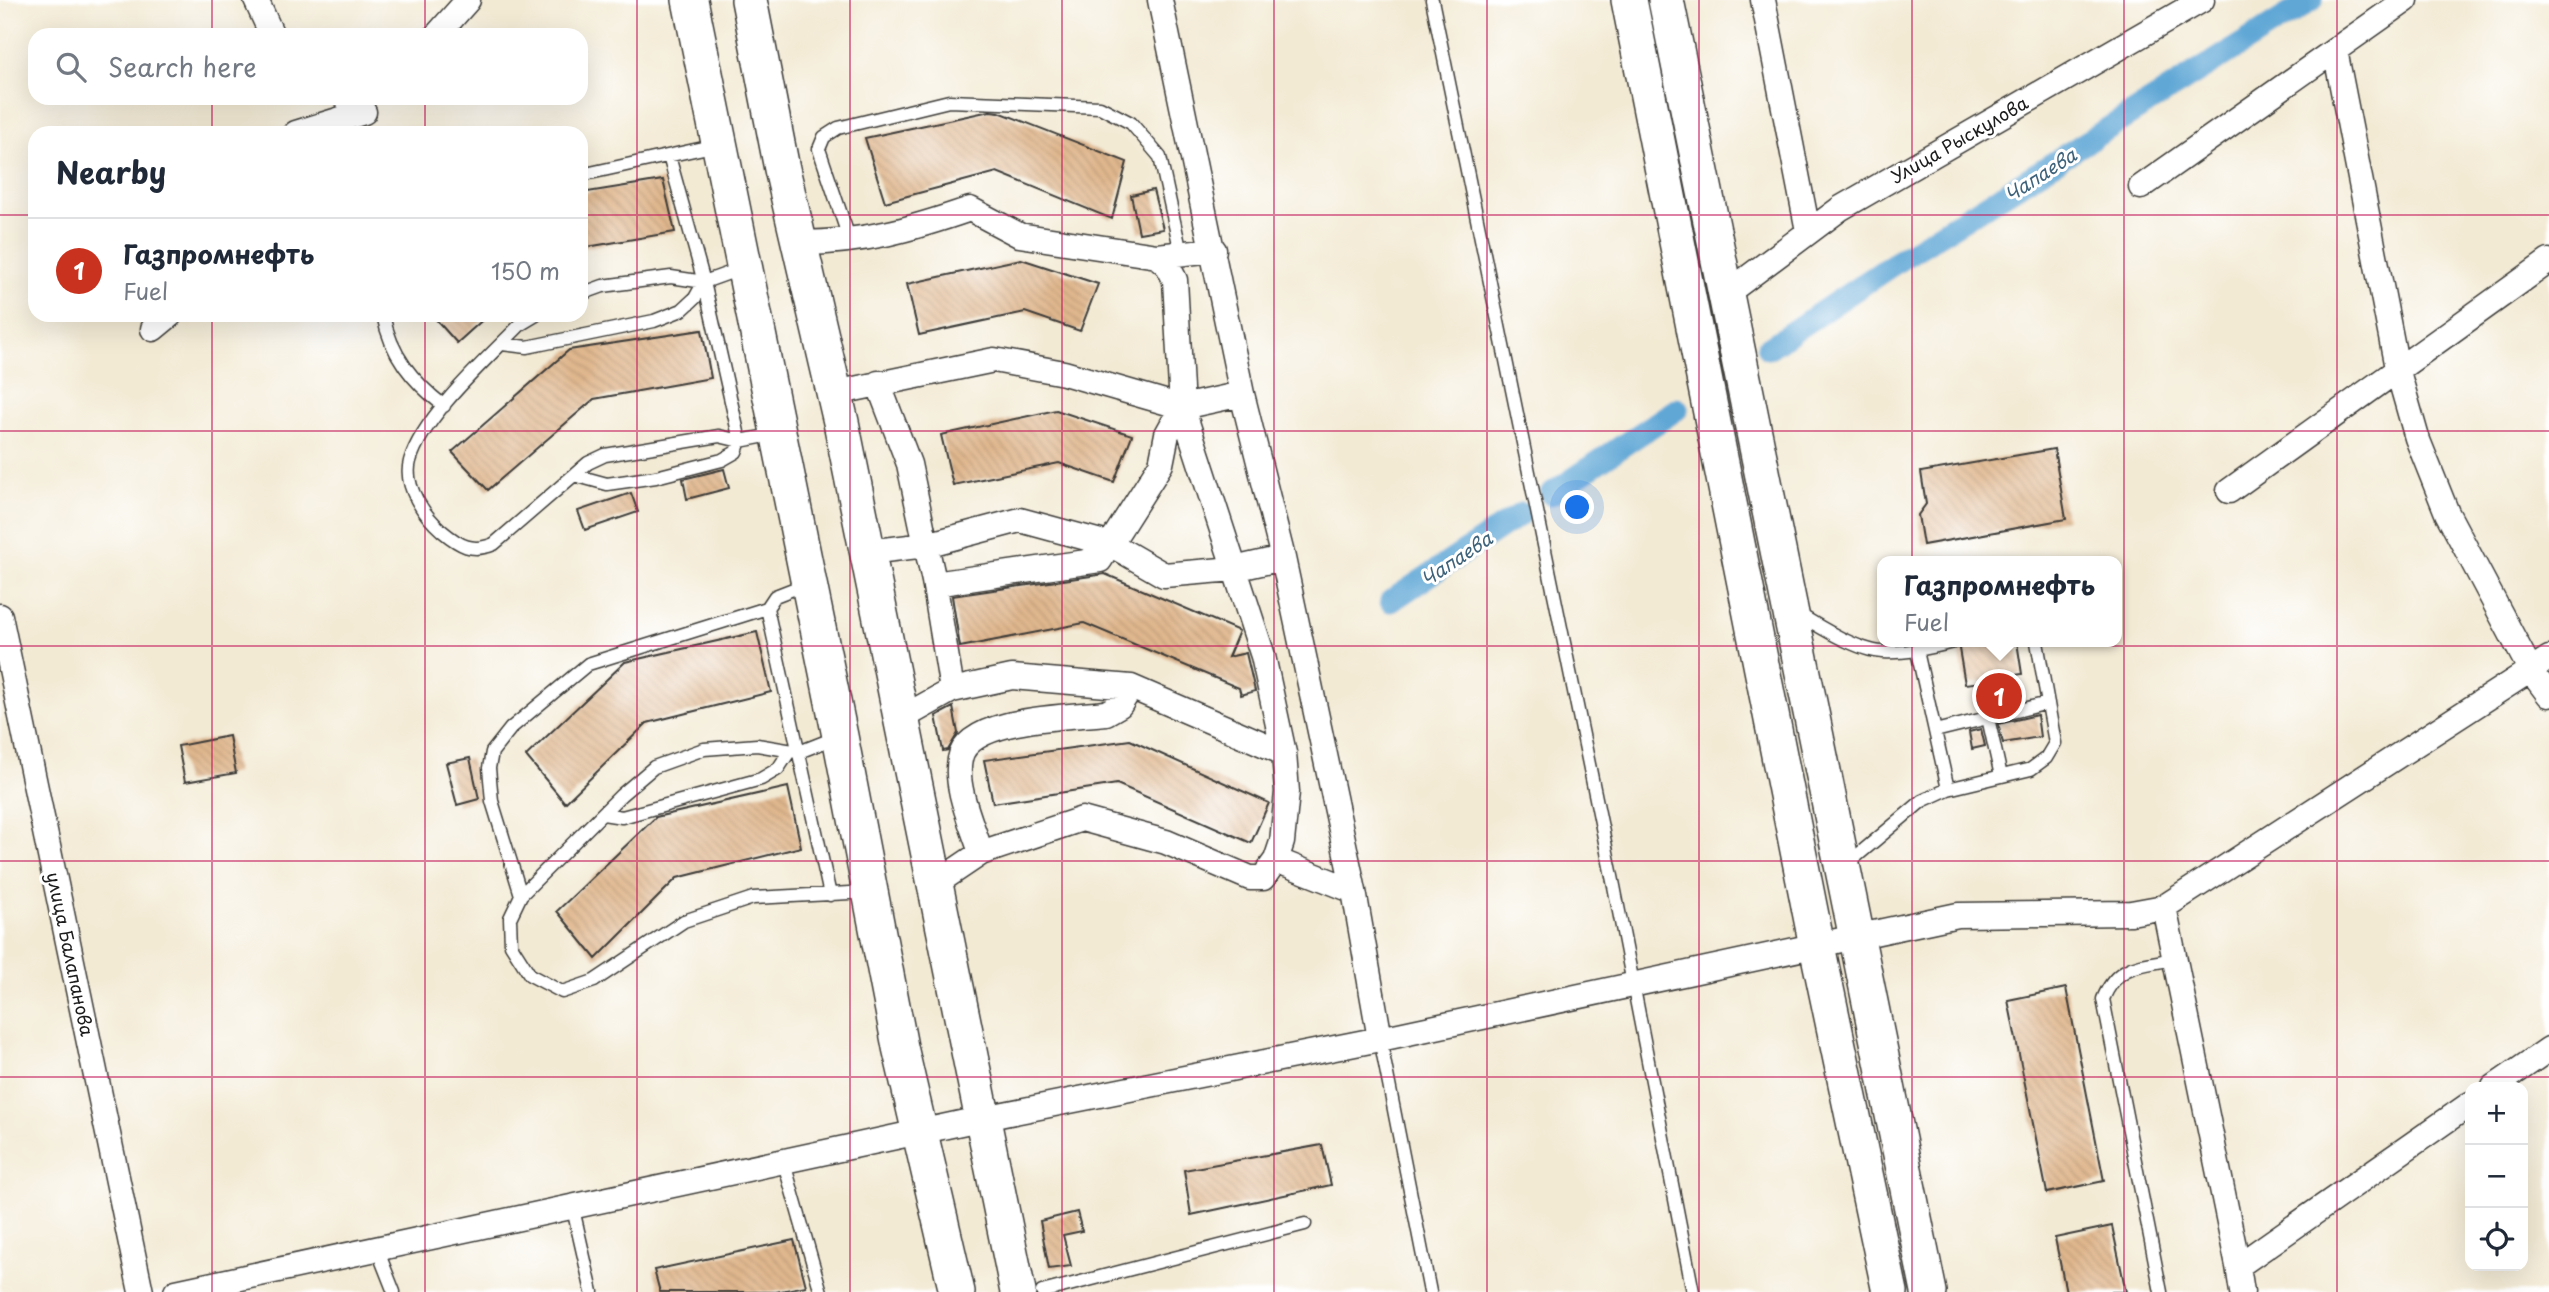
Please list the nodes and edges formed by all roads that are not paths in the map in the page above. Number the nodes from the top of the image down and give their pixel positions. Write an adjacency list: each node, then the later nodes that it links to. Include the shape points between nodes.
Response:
1 (256, 0): 12 (street)
2 (468, 0): 13 (street)
3 (690, 0): 19 (street)
4 (749, 0): 25 (street)
5 (1160, 0): 26 (street)
6 (1432, 0): 85 (lane)
7 (1629, 0): 83 (street)
8 (1666, 0): 32 (street)
9 (1763, 0): 23 (street)
10 (2202, 0): 23 (street, Улица Рыскулова, via 1942,147)
11 (2406, 0): 14 (street)
12 (269, 28)
13 (443, 28)
14 (2335, 50): 22 (street); 36 (street)
15 (359, 105): 17 (street)
16 (362, 105): 18 (street)
17 (312, 126)
18 (351, 126)
19 (719, 145): 20 (lane); 29 (street)
20 (669, 156): 21 (lane); 30 (lane)
21 (588, 173)
22 (2141, 187)
23 (1808, 231): 32 (street, Улица Рыскулова)
24 (850, 242): 25 (street); 27 (street, via 896,234 970,209 1019,235); 27 (lane, via 819,149 824,137 838,128 948,101 1100,107 1131,123 1160,157)
25 (801, 243): 38 (street)
26 (1214, 250): 27 (street); 39 (street)
27 (1169, 255): 41 (street, via 1168,266 1175,280)
28 (2549, 261): 36 (street)
29 (743, 268): 30 (lane); 42 (street)
30 (704, 282): 31 (lane, via 671,276); 35 (lane, via 682,310 654,321 527,347); 43 (lane)
31 (588, 291)
32 (1726, 294): 54 (street)
33 (384, 322): 40 (lane, via 387,335 415,383)
34 (524, 322): 35 (lane)
35 (502, 344): 40 (lane)
36 (2397, 368): 45 (street); 59 (street, via 2417,438 2447,513)
37 (878, 383): 38 (street); 41 (street, via 994,360 1064,373); 46 (street, via 909,464)
38 (835, 393): 48 (street)
39 (1242, 394): 41 (street); 49 (street)
40 (444, 405): 44 (lane, via 410,463 414,493 426,517 459,546 481,550 494,544)
41 (1182, 407): 47 (street, via 1167,434 1161,464); 50 (street)
42 (776, 434): 43 (lane); 52 (street)
43 (740, 441): 44 (lane, via 719,436 632,449 605,455); 44 (lane, via 736,452 722,460 656,477 607,484)
44 (574, 475)
45 (2229, 491)
46 (926, 545): 47 (street, via 1020,520); 48 (street); 51 (street)
47 (1112, 545): 50 (street, via 1164,575); 51 (street, via 1100,560 941,583)
48 (868, 552): 64 (street)
49 (1283, 558): 50 (street); 77 (street)
50 (1234, 569): 69 (street, via 1263,656)
51 (933, 580): 61 (street)
52 (807, 584): 53 (lane, via 775,596); 67 (street)
53 (768, 608): 68 (lane); 79 (lane, via 588,664 511,727 492,752 489,768 492,801)
54 (1791, 610): 58 (lane, via 1880,653); 75 (street)
55 (0, 616): 97 (street, улица Балапанова)
56 (1933, 647): 58 (lane)
57 (2037, 647): 63 (lane)
58 (1917, 651): 66 (lane)
59 (2540, 665): 62 (street); 81 (street)
60 (1131, 687): 61 (street, via 1012,677); 69 (street); 73 (street, via 1120,705 1106,713 997,726 969,742 960,757 961,778)
61 (952, 690): 64 (street)
62 (2549, 695)
63 (2048, 704): 65 (lane); 70 (lane, via 2054,743 2046,758 2031,769)
64 (902, 718): 76 (street)
65 (1988, 718): 66 (lane); 70 (lane)
66 (1936, 731): 71 (lane)
67 (840, 736): 68 (lane); 78 (street)
68 (794, 752): 72 (lane, via 761,779 622,817); 72 (lane, via 757,745 704,749 654,767); 80 (lane)
69 (1284, 753): 74 (street, via 1287,792)
70 (2001, 776): 71 (lane)
71 (1948, 789): 75 (lane, via 1922,801)
72 (603, 814): 79 (lane)
73 (981, 853): 74 (street, via 1082,819 1166,842 1250,878 1263,877); 76 (street)
74 (1276, 860): 77 (street)
75 (1843, 868): 82 (street)
76 (935, 884): 90 (street)
77 (1354, 891): 86 (street)
78 (869, 892): 80 (lane); 91 (street)
79 (521, 895): 80 (lane, via 510,918 511,945 530,975 562,992 594,981 684,921 754,898)
80 (830, 895)
81 (2164, 906): 82 (street, via 2132,913 1958,915); 84 (street)
82 (1857, 936): 83 (street); 108 (street)
83 (1817, 946): 85 (street); 107 (street)
84 (2174, 959): 96 (street); 109 (lane, via 2124,969 2110,982 2103,999)
85 (1633, 985): 86 (street); 106 (lane)
86 (1380, 1039): 90 (street); 105 (lane)
87 (2549, 1049): 88 (street)
88 (2501, 1082)
89 (2465, 1107): 96 (street)
90 (984, 1118): 91 (street); 103 (street)
91 (921, 1133): 92 (street); 102 (street)
92 (784, 1163): 93 (street); 101 (lane)
93 (573, 1209): 95 (street); 100 (lane)
94 (1305, 1224): 104 (lane)
95 (377, 1249): 98 (street); 99 (lane)
96 (2238, 1266): 110 (street)
97 (142, 1292)
98 (176, 1292)
99 (394, 1292)
100 (592, 1292)
101 (821, 1292)
102 (957, 1292)
103 (1018, 1292)
104 (1042, 1292)
105 (1430, 1292)
106 (1693, 1292)
107 (1890, 1292)
108 (1929, 1292)
109 (2161, 1292)
110 (2242, 1292)

